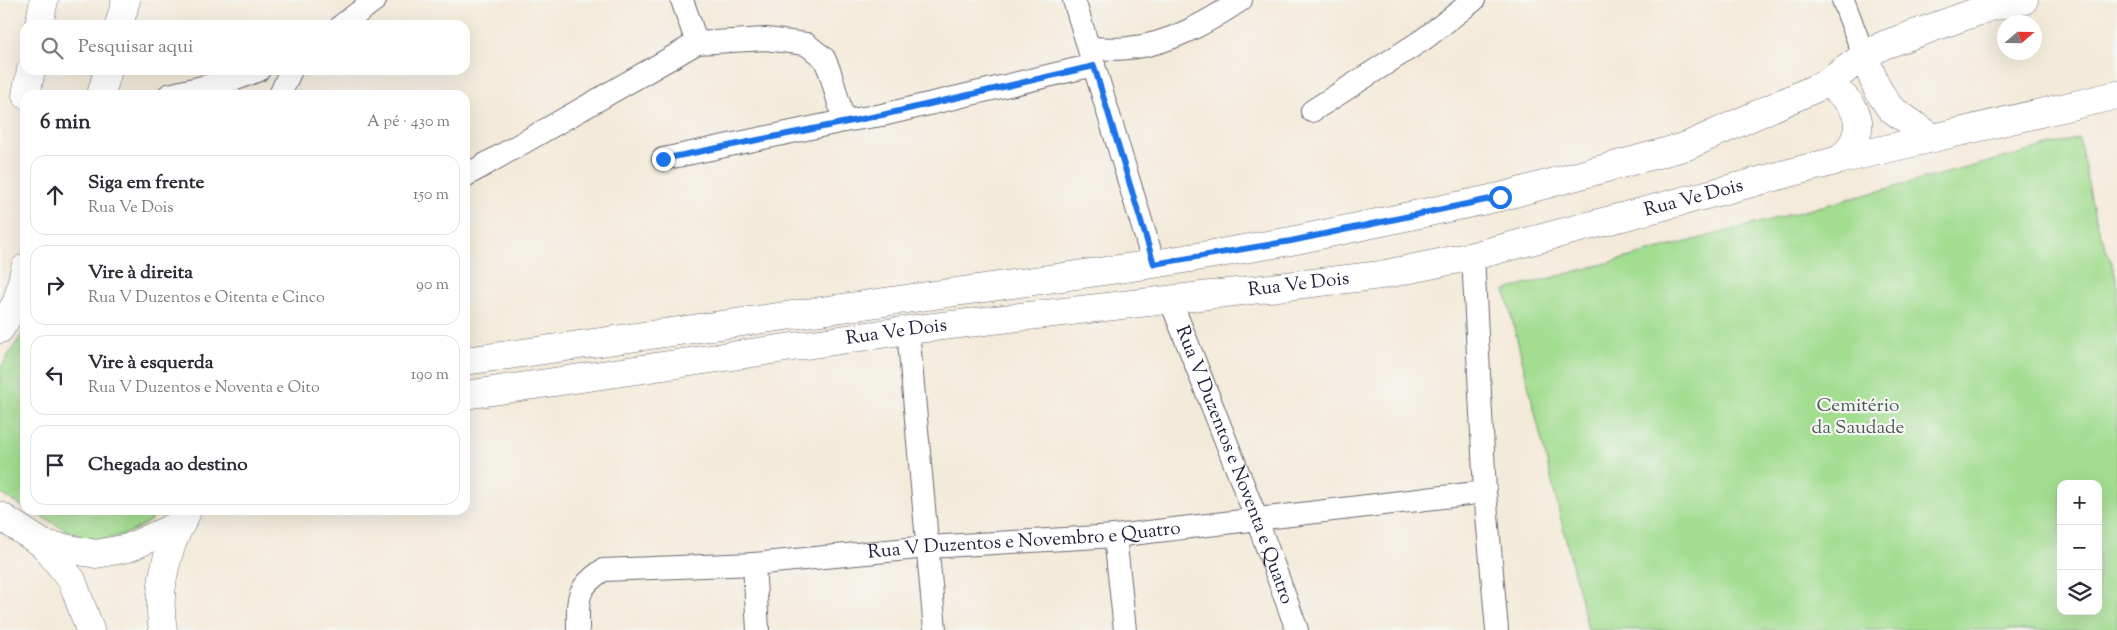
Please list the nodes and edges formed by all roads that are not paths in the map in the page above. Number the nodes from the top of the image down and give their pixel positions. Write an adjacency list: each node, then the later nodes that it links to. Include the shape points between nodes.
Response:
1 (44, 0): 10 (main road)
2 (126, 0): 11 (main road)
3 (375, 0): 12 (street)
4 (682, 0): 13 (street)
5 (1074, 0): 15 (street)
6 (1241, 0): 15 (street, via 1212,19 1168,39)
7 (1474, 0): 27 (street, via 1424,39)
8 (1842, 0): 14 (street)
9 (2024, 0): 14 (main road, Rua Ve Dois, via 1990,7)
10 (40, 20)
11 (120, 20)
12 (349, 20)
13 (697, 43): 28 (street, via 766,40 806,44 824,58); 32 (street)
14 (1864, 56): 20 (main road, Rua Ve Dois); 29 (main road, via 1877,88 1890,108)
15 (1091, 57): 28 (street, via 882,115); 34 (street)
16 (30, 75): 22 (main road)
17 (107, 75): 23 (main road)
18 (253, 75): 21 (street)
19 (289, 75): 25 (street)
20 (1827, 83): 31 (main road, via 1841,92 1856,111 1858,127 1853,145); 34 (main road, Rua Ve Dois, via 1688,146 1615,167 1500,197 1291,241)
21 (238, 87): 24 (street)
22 (27, 90)
23 (102, 90)
24 (212, 90)
25 (282, 90)
26 (2117, 95): 29 (main road, Rua Ve Dois)
27 (1312, 111)
28 (844, 121): 30 (street)
29 (1933, 138): 31 (main road, Rua Ve Dois)
30 (663, 159)
31 (1839, 160): 33 (main road, Rua Ve Dois)
32 (470, 173)
33 (1473, 256): 35 (main road, Rua Ve Dois, via 1381,275); 41 (street)
34 (1154, 264): 39 (main road, Rua Ve Dois)
35 (1170, 299): 38 (main road, Rua Ve Dois); 44 (street, Rua V Duzentos e Noventa e Quatro)
36 (20, 301): 37 (main road)
37 (0, 329)
38 (908, 330): 40 (main road, Rua Ve Dois); 47 (street)
39 (470, 360)
40 (470, 394)
41 (1485, 492): 44 (street, Rua V Duzentos e Novembro e Quatro); 56 (street)
42 (0, 516): 46 (main road)
43 (185, 517): 46 (main road, via 128,548 96,554); 50 (main road, via 161,578)
44 (1257, 520): 45 (street, Rua V Duzentos e Novembro e Quatro); 55 (street, Rua V Duzentos e Noventa e Quatro)
45 (1115, 536): 47 (street, Rua V Duzentos e Novembro e Quatro); 54 (street)
46 (43, 544): 49 (main road, via 72,580)
47 (928, 547): 48 (street, Rua V Duzentos e Novembro e Quatro); 53 (street)
48 (754, 564): 51 (street, Rua V Duzentos e Novembro e Quatro, via 603,570 582,587 578,601); 52 (street)
49 (90, 630)
50 (163, 630)
51 (578, 630)
52 (758, 630)
53 (935, 630)
54 (1125, 630)
55 (1296, 630)
56 (1496, 630)

